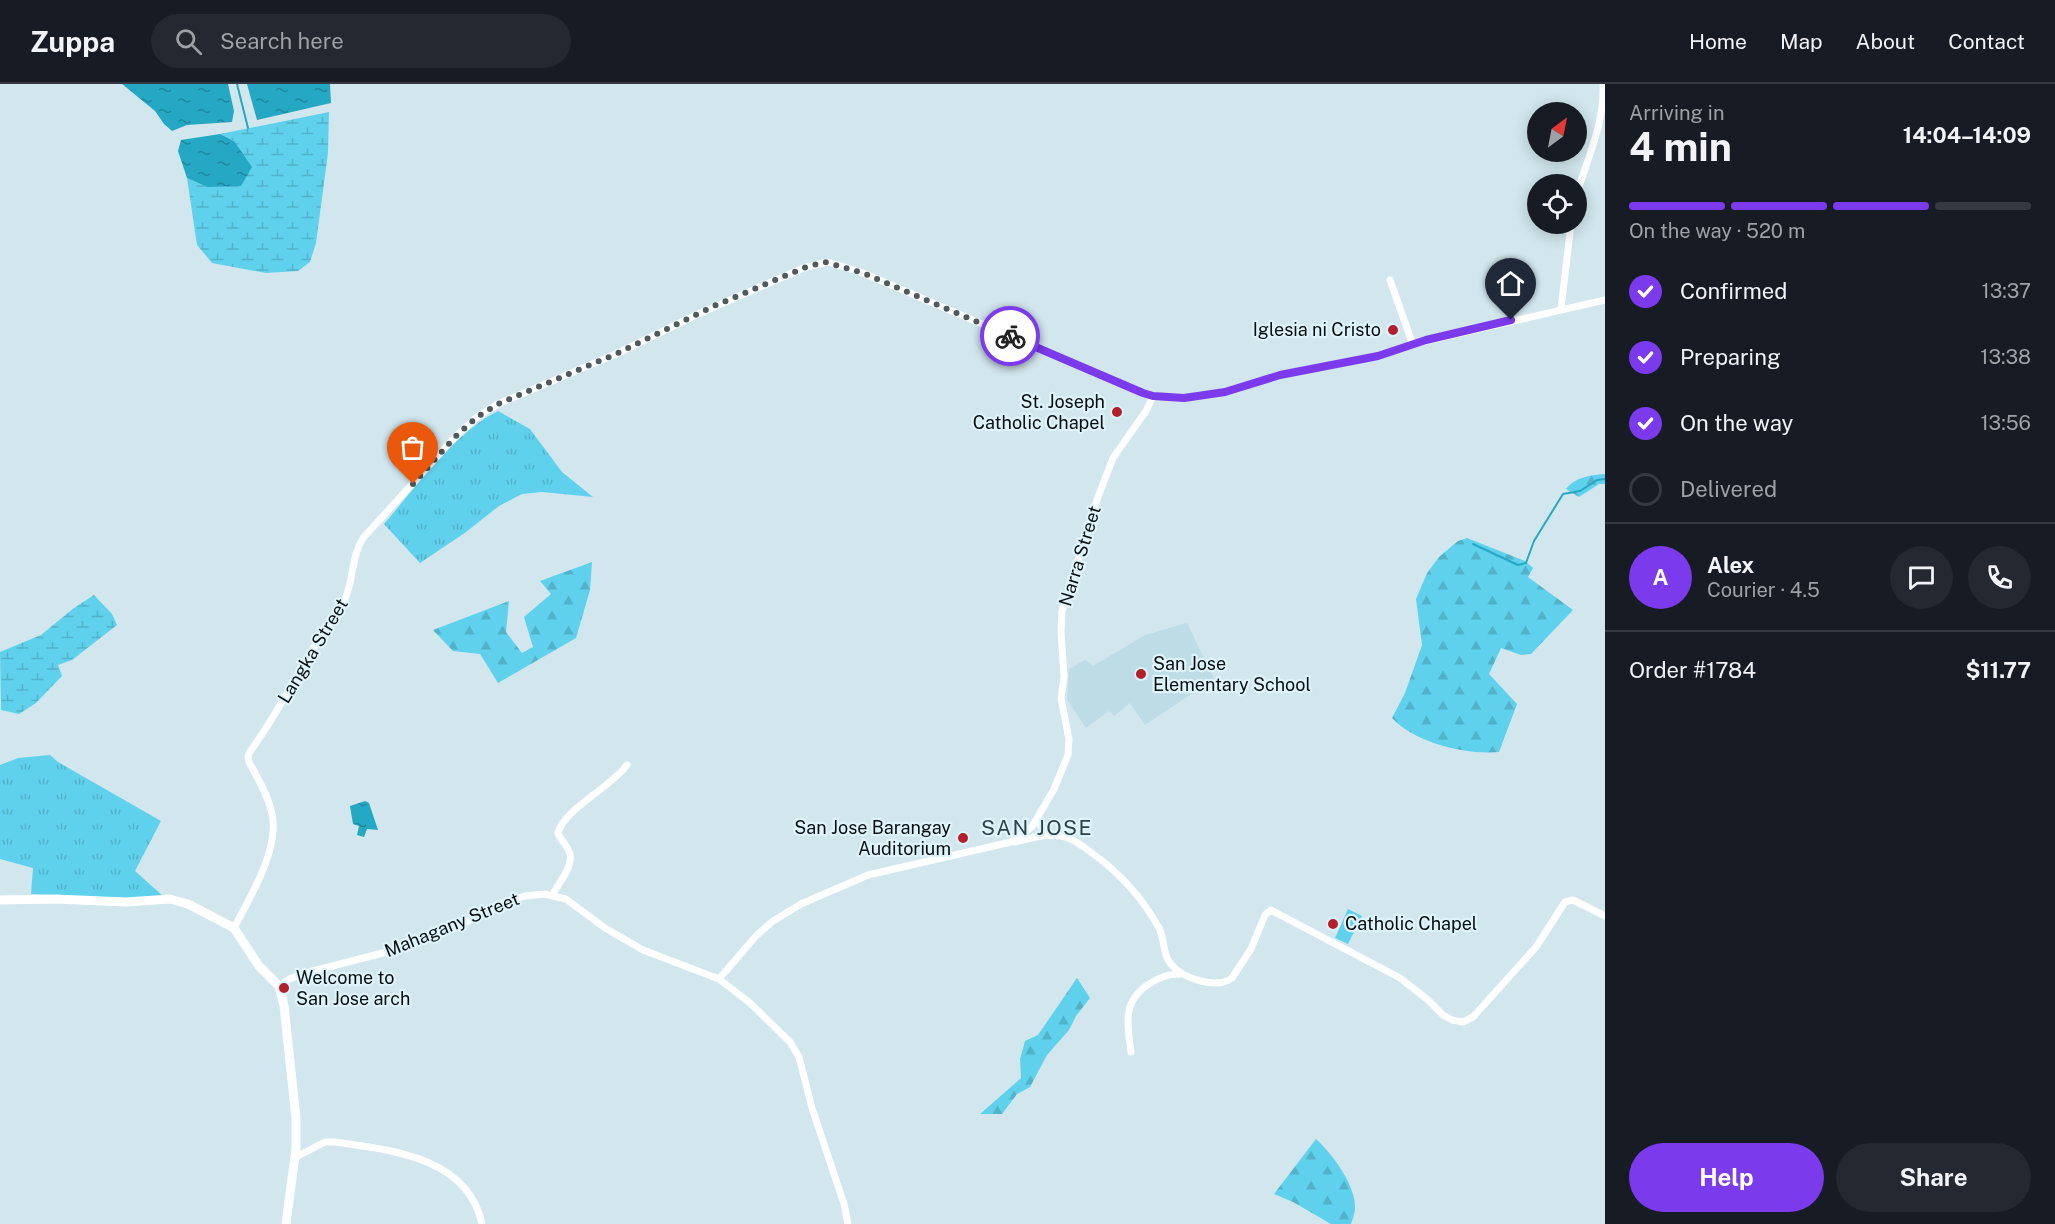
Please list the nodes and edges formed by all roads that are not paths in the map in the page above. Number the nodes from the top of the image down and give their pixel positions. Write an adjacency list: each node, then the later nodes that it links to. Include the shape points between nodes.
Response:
1 (1603, 84): 2 (street, via 1599,125)
2 (1583, 174)
3 (1570, 234): 6 (street)
4 (1390, 280): 7 (street)
5 (1605, 300): 6 (street)
6 (1561, 309): 7 (street)
7 (1413, 345): 8 (street, via 1378,356 1280,375 1225,392 1184,398)
8 (1153, 396): 10 (street, Narra Street, via 1113,458 1062,611 1061,698 1068,755); 16 (street, Langka Street, via 863,273 825,262 714,306 616,354 498,404 455,437 363,538 340,608 249,753 249,762 270,805 273,835 268,856)
9 (627, 765): 13 (street, via 560,825 558,833 570,859)
10 (1037, 819): 11 (street); 12 (street, Narra Street)
11 (1046, 835): 12 (street); 17 (street, via 1071,839 1120,875 1160,930 1167,958)
12 (1011, 843): 18 (street, Narra Street, via 890,869 825,892 773,921)
13 (553, 894): 18 (street, via 643,950); 19 (street, Mahagany Street, via 505,902 453,929 288,979)
14 (0, 900): 16 (street, via 170,899)
15 (1605, 916): 17 (street, via 1569,900 1532,952 1473,1017 1459,1023 1443,1015 1400,978 1271,910 1265,915 1246,959 1229,980 1212,982)
16 (234, 928): 19 (street)
17 (1183, 974): 20 (street, via 1165,975 1133,998 1128,1021)
18 (719, 979): 24 (street, via 790,1042 799,1057)
19 (279, 987): 21 (street, via 296,1118)
20 (1131, 1052)
21 (296, 1157): 22 (street); 23 (street, via 335,1142 431,1162 462,1185)
22 (286, 1224)
23 (482, 1224)
24 (848, 1224)

